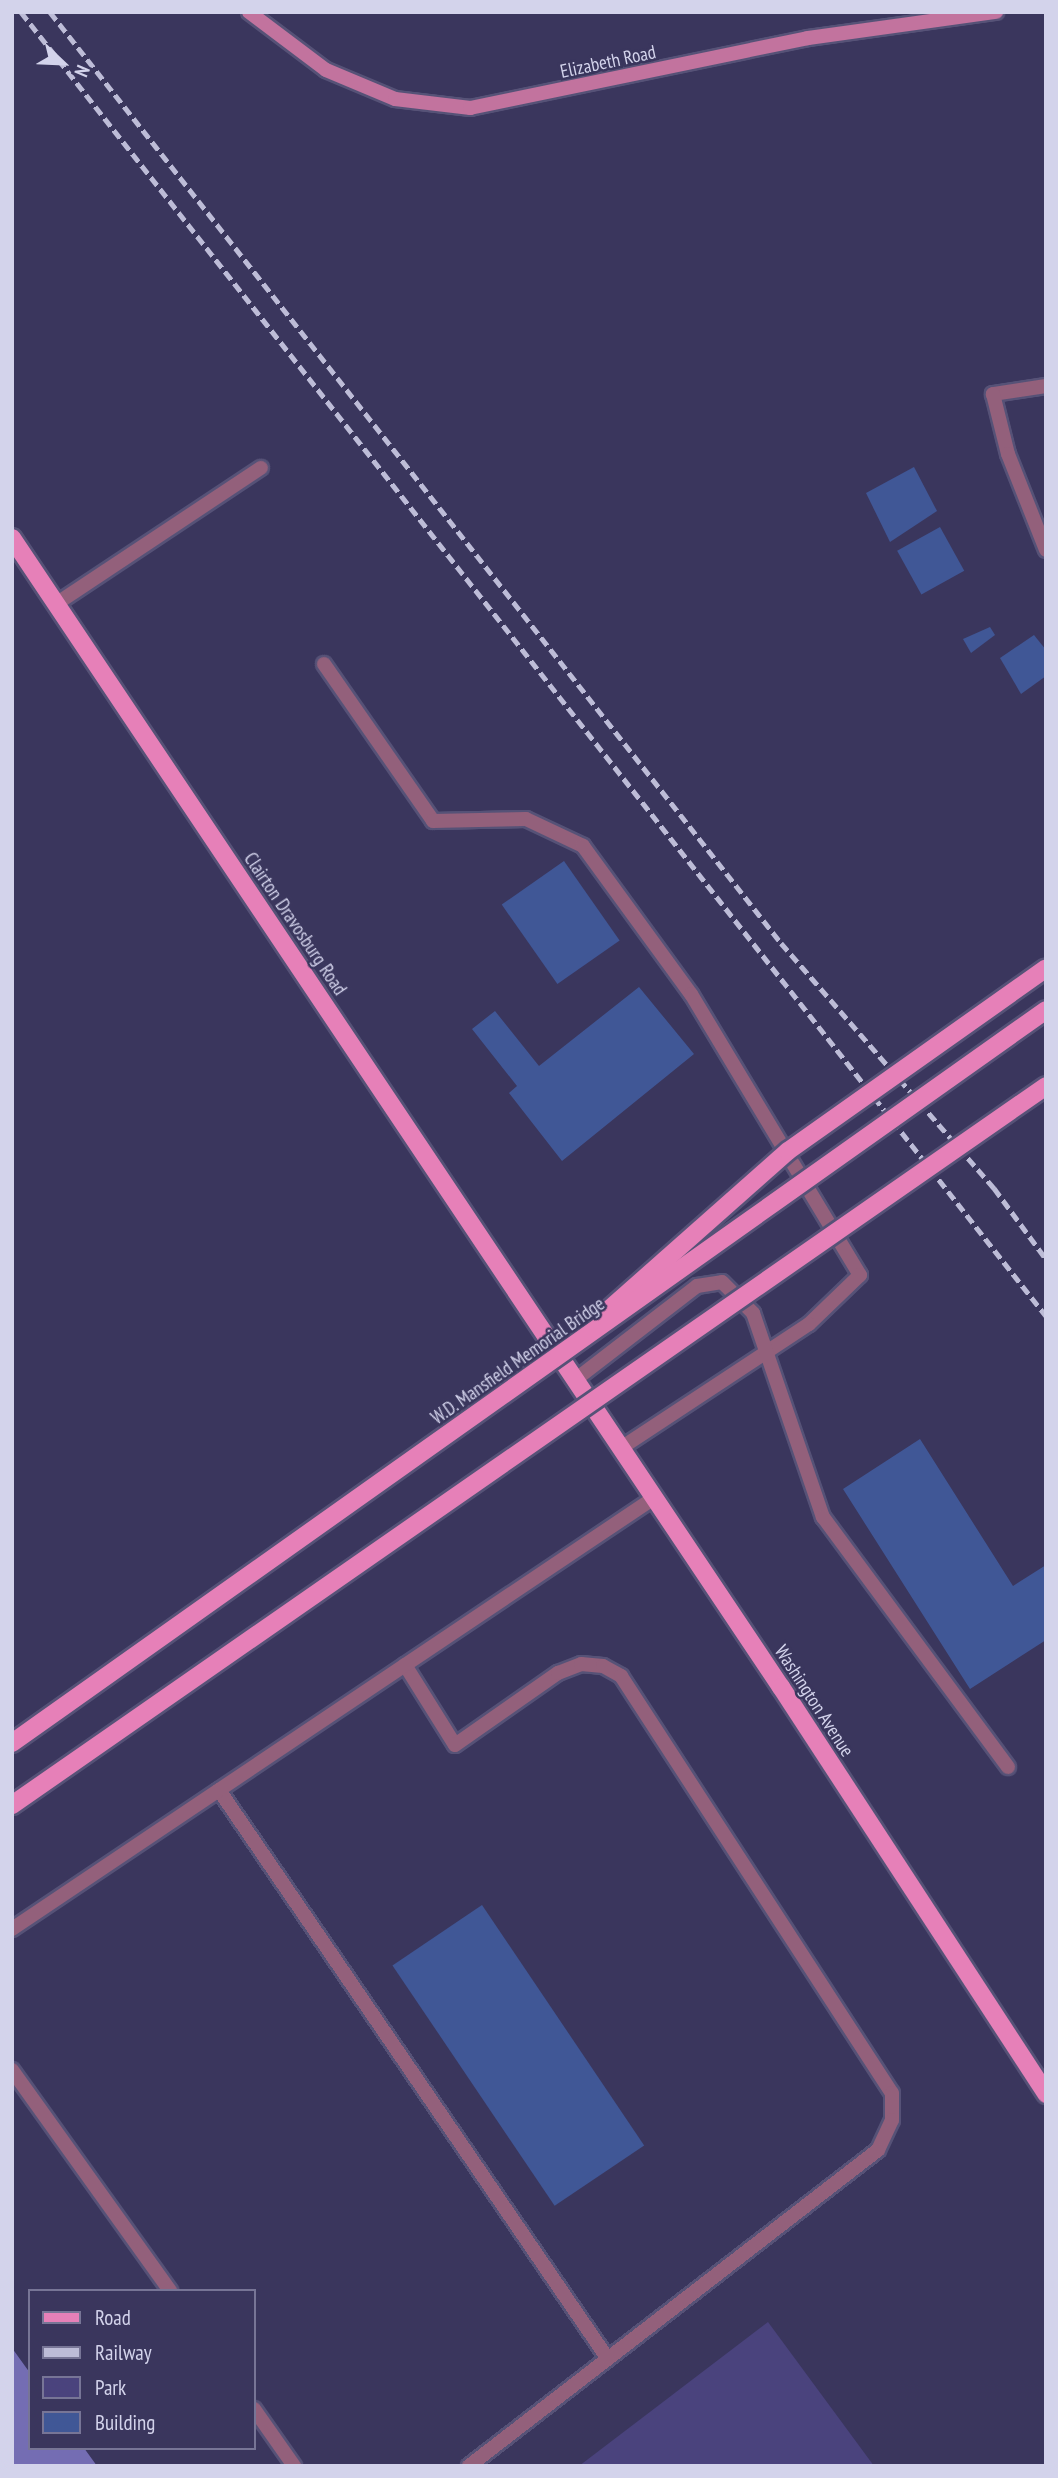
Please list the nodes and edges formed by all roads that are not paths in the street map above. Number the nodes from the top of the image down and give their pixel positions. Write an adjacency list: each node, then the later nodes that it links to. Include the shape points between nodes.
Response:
1 (249, 12): 2 (main road, Elizabeth Road, via 338,75 395,99 470,108 808,38)
2 (996, 12)
3 (1046, 386): 6 (street, via 993,394 1009,454)
4 (261, 468): 7 (street)
5 (12, 538): 7 (main road, Clairton Dravosburg Road)
6 (1046, 550)
7 (56, 604): 12 (main road, Clairton Dravosburg Road)
8 (324, 664): 13 (street, via 433,821 526,818 583,846 691,994 860,1275 809,1324)
9 (1046, 968): 14 (main road, bridge, via 788,1151)
10 (1046, 1010): 14 (main road, W.D. Mansfield Memorial Bridge, bridge)
11 (1046, 1086): 22 (main road, bridge)
12 (543, 1334): 15 (main road, Washington Avenue)
13 (767, 1352): 15 (street, via 753,1313 722,1282 697,1286); 16 (street); 20 (street, via 823,1517)
14 (532, 1377): 19 (main road, W.D. Mansfield Memorial Bridge, bridge)
15 (575, 1380): 16 (main road, Washington Avenue)
16 (621, 1448): 17 (main road, Washington Avenue)
17 (654, 1498): 18 (street); 25 (main road, Washington Avenue)
18 (405, 1665): 21 (street); 27 (street, via 455,1745 558,1673 581,1664 603,1666 621,1676 892,2093 892,2120 878,2150)
19 (12, 1743)
20 (1008, 1768)
21 (219, 1790): 23 (street); 27 (street)
22 (12, 1805)
23 (12, 1929)
24 (12, 2070): 26 (street)
25 (1046, 2094)
26 (169, 2289)
27 (608, 2359): 30 (street)
28 (256, 2412): 29 (street)
29 (294, 2466)
30 (469, 2466)

